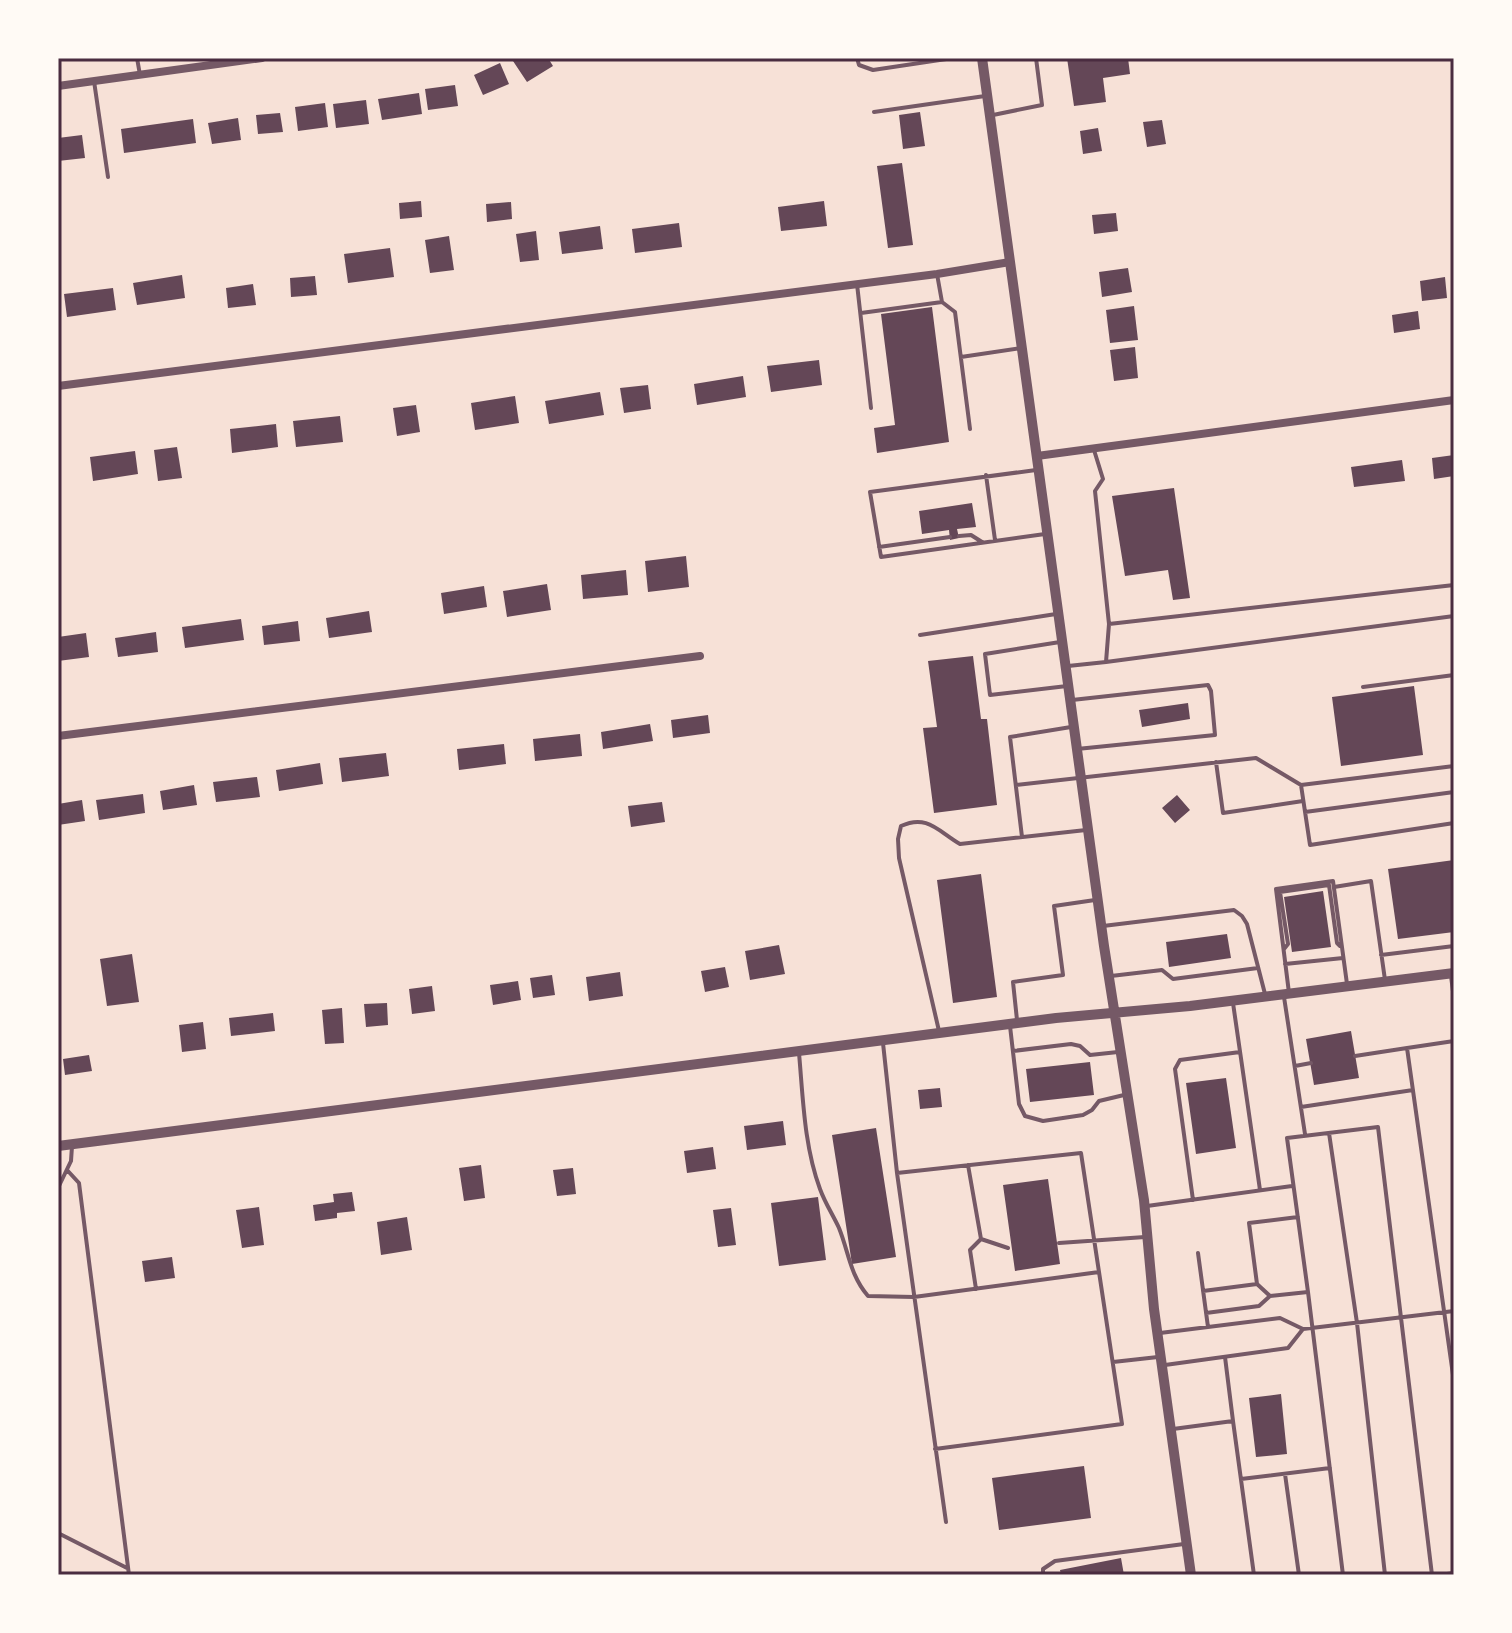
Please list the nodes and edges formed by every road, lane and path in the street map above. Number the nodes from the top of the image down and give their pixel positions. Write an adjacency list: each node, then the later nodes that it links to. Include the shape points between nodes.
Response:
1 (137, 58): 7 (lane)
2 (262, 58): 7 (street)
3 (857, 58): 4 (lane, via 859,65 873,70)
4 (953, 58)
5 (982, 58): 10 (street)
6 (1036, 58): 12 (lane, via 1042,105)
7 (140, 75): 8 (street)
8 (94, 81): 9 (street); 13 (lane)
9 (58, 86)
10 (987, 96): 11 (lane); 12 (street)
11 (874, 112)
12 (990, 116): 14 (street)
13 (108, 177)
14 (1010, 262): 15 (street); 19 (street)
15 (937, 274): 16 (street); 17 (lane)
16 (857, 284): 18 (lane); 21 (street)
17 (942, 302): 18 (lane); 20 (lane, via 955,312)
18 (861, 313): 23 (lane)
19 (1022, 348): 20 (lane); 26 (street)
20 (961, 357): 24 (lane)
21 (58, 386)
22 (1454, 400): 25 (street)
23 (871, 408)
24 (970, 429)
25 (1094, 450): 26 (street); 38 (lane, via 1103,479 1095,491)
26 (1037, 456): 27 (street)
27 (1038, 469): 28 (lane); 29 (street)
28 (986, 475): 32 (lane); 34 (lane, via 870,492)
29 (1047, 534): 32 (lane); 36 (street)
30 (959, 536): 33 (lane, via 971,535)
31 (950, 537): 34 (lane)
32 (995, 541): 33 (lane)
33 (983, 543): 34 (lane, via 881,557)
34 (879, 547)
35 (1454, 585): 38 (lane)
36 (1059, 614): 39 (lane); 40 (street)
37 (1454, 616): 42 (lane)
38 (1109, 624): 42 (lane)
39 (920, 635)
40 (1062, 642): 43 (street); 45 (lane, via 985,654 990,695)
41 (700, 656): 49 (street)
42 (1106, 662): 43 (lane)
43 (1066, 667): 45 (street)
44 (1454, 675): 46 (lane)
45 (1068, 686): 47 (street)
46 (1363, 687)
47 (1070, 700): 48 (street); 50 (lane, via 1208,685 1211,691 1215,735)
48 (1074, 726): 50 (street); 54 (lane, via 1010,737)
49 (58, 736)
50 (1077, 749): 53 (street)
51 (1216, 762): 53 (lane); 55 (lane, via 1256,758); 57 (lane, via 1223,813)
52 (1454, 766): 55 (lane)
53 (1081, 777): 54 (lane); 60 (street)
54 (1016, 785): 61 (lane)
55 (1301, 785): 57 (lane)
56 (1454, 792): 58 (lane)
57 (1303, 801): 58 (lane)
58 (1305, 812): 59 (lane, via 1310,845)
59 (1454, 823)
60 (1088, 830): 61 (lane); 63 (street)
61 (1022, 837): 82 (lane, via 960,844 933,825 914,820 901,826 899,858)
62 (1334, 887): 66 (lane); 67 (lane, via 1333,881 1276,889); 68 (lane, via 1371,881)
63 (1098, 900): 64 (street); 81 (lane, via 1054,906 1063,975 1013,982)
64 (1101, 926): 71 (lane, via 1234,910 1247,924); 73 (street)
65 (1454, 946): 68 (lane)
66 (1342, 947): 67 (lane, via 1337,943 1329,885 1280,892 1288,944); 69 (lane)
67 (1284, 949): 70 (lane)
68 (1381, 955): 74 (lane)
69 (1344, 958): 70 (lane); 75 (lane)
70 (1285, 964): 76 (lane)
71 (1258, 968): 73 (lane, via 1173,979 1162,970); 77 (lane)
72 (1452, 973): 74 (street); 78 (lane)
73 (1109, 977): 80 (street)
74 (1385, 982): 75 (street)
75 (1348, 986): 76 (street)
76 (1287, 994): 77 (street); 92 (lane)
77 (1265, 997): 79 (street)
78 (1454, 999)
79 (1233, 1001): 80 (street); 89 (lane)
80 (1115, 1013): 81 (street); 88 (street)
81 (1013, 1024): 82 (street); 87 (lane)
82 (939, 1033): 83 (street)
83 (882, 1040): 86 (street); 102 (lane)
84 (1454, 1041): 85 (lane)
85 (1407, 1048): 90 (lane); 93 (lane)
86 (798, 1051): 98 (street); 121 (lane, via 819,1187 857,1283 868,1296)
87 (1013, 1051): 88 (lane, via 1071,1044 1090,1055); 94 (lane, via 1019,1104 1030,1119 1083,1115 1099,1101)
88 (1122, 1052): 94 (street)
89 (1240, 1052): 105 (lane); 106 (lane, via 1180,1060 1175,1069)
90 (1355, 1056)
91 (1311, 1063): 92 (lane)
92 (1295, 1066): 95 (lane)
93 (1413, 1090): 95 (lane); 123 (lane)
94 (1128, 1094): 107 (street)
95 (1301, 1107): 97 (lane)
96 (1329, 1133): 97 (lane); 125 (lane, via 1378,1127); 126 (lane)
97 (1305, 1135): 103 (lane, via 1287,1138)
98 (73, 1144): 99 (street); 101 (lane)
99 (58, 1146)
100 (968, 1165): 102 (lane); 110 (lane); 111 (lane, via 1081,1153)
101 (67, 1170): 104 (lane); 144 (lane, via 79,1183)
102 (897, 1173): 121 (lane)
103 (1293, 1186): 105 (lane); 108 (lane)
104 (58, 1188)
105 (1260, 1190): 106 (lane)
106 (1193, 1200): 107 (lane)
107 (1144, 1207): 109 (street)
108 (1298, 1217): 116 (lane, via 1249,1223); 119 (lane)
109 (1147, 1237): 111 (lane); 130 (street)
110 (981, 1239): 113 (lane); 117 (lane, via 970,1250)
111 (1094, 1240): 112 (lane); 115 (lane)
112 (1059, 1243)
113 (1008, 1248)
114 (1198, 1253): 118 (lane)
115 (1099, 1272): 117 (lane); 133 (lane)
116 (1257, 1284): 118 (lane); 120 (lane)
117 (976, 1289): 121 (lane)
118 (1203, 1291): 124 (lane)
119 (1308, 1292): 120 (lane); 128 (lane)
120 (1270, 1296): 124 (lane, via 1259,1306)
121 (914, 1297): 137 (lane)
122 (1454, 1311): 123 (lane)
123 (1445, 1312): 125 (lane); 134 (lane)
124 (1206, 1313): 127 (lane)
125 (1403, 1317): 126 (lane); 152 (lane)
126 (1357, 1323): 128 (lane); 151 (lane)
127 (1208, 1327): 129 (lane, via 1280,1318); 130 (lane)
128 (1313, 1328): 129 (lane); 138 (lane)
129 (1303, 1329): 131 (lane, via 1288,1348)
130 (1158, 1333): 132 (street)
131 (1225, 1357): 132 (lane); 135 (lane)
132 (1162, 1361): 133 (lane); 136 (street)
133 (1113, 1362): 137 (lane, via 1122,1424)
134 (1454, 1382)
135 (1233, 1421): 136 (lane); 140 (lane)
136 (1171, 1430): 143 (street)
137 (935, 1449): 141 (lane)
138 (1330, 1468): 139 (lane); 150 (lane)
139 (1285, 1474): 140 (lane); 149 (lane)
140 (1241, 1479): 148 (lane)
141 (946, 1522)
142 (58, 1533): 144 (lane)
143 (1187, 1544): 146 (lane, via 1055,1561); 147 (street)
144 (129, 1572)
145 (1454, 1573): 153 (lane)
146 (1043, 1575)
147 (1191, 1575)
148 (1254, 1575)
149 (1299, 1575)
150 (1343, 1575)
151 (1385, 1575)
152 (1432, 1575)
153 (1440, 1575)

